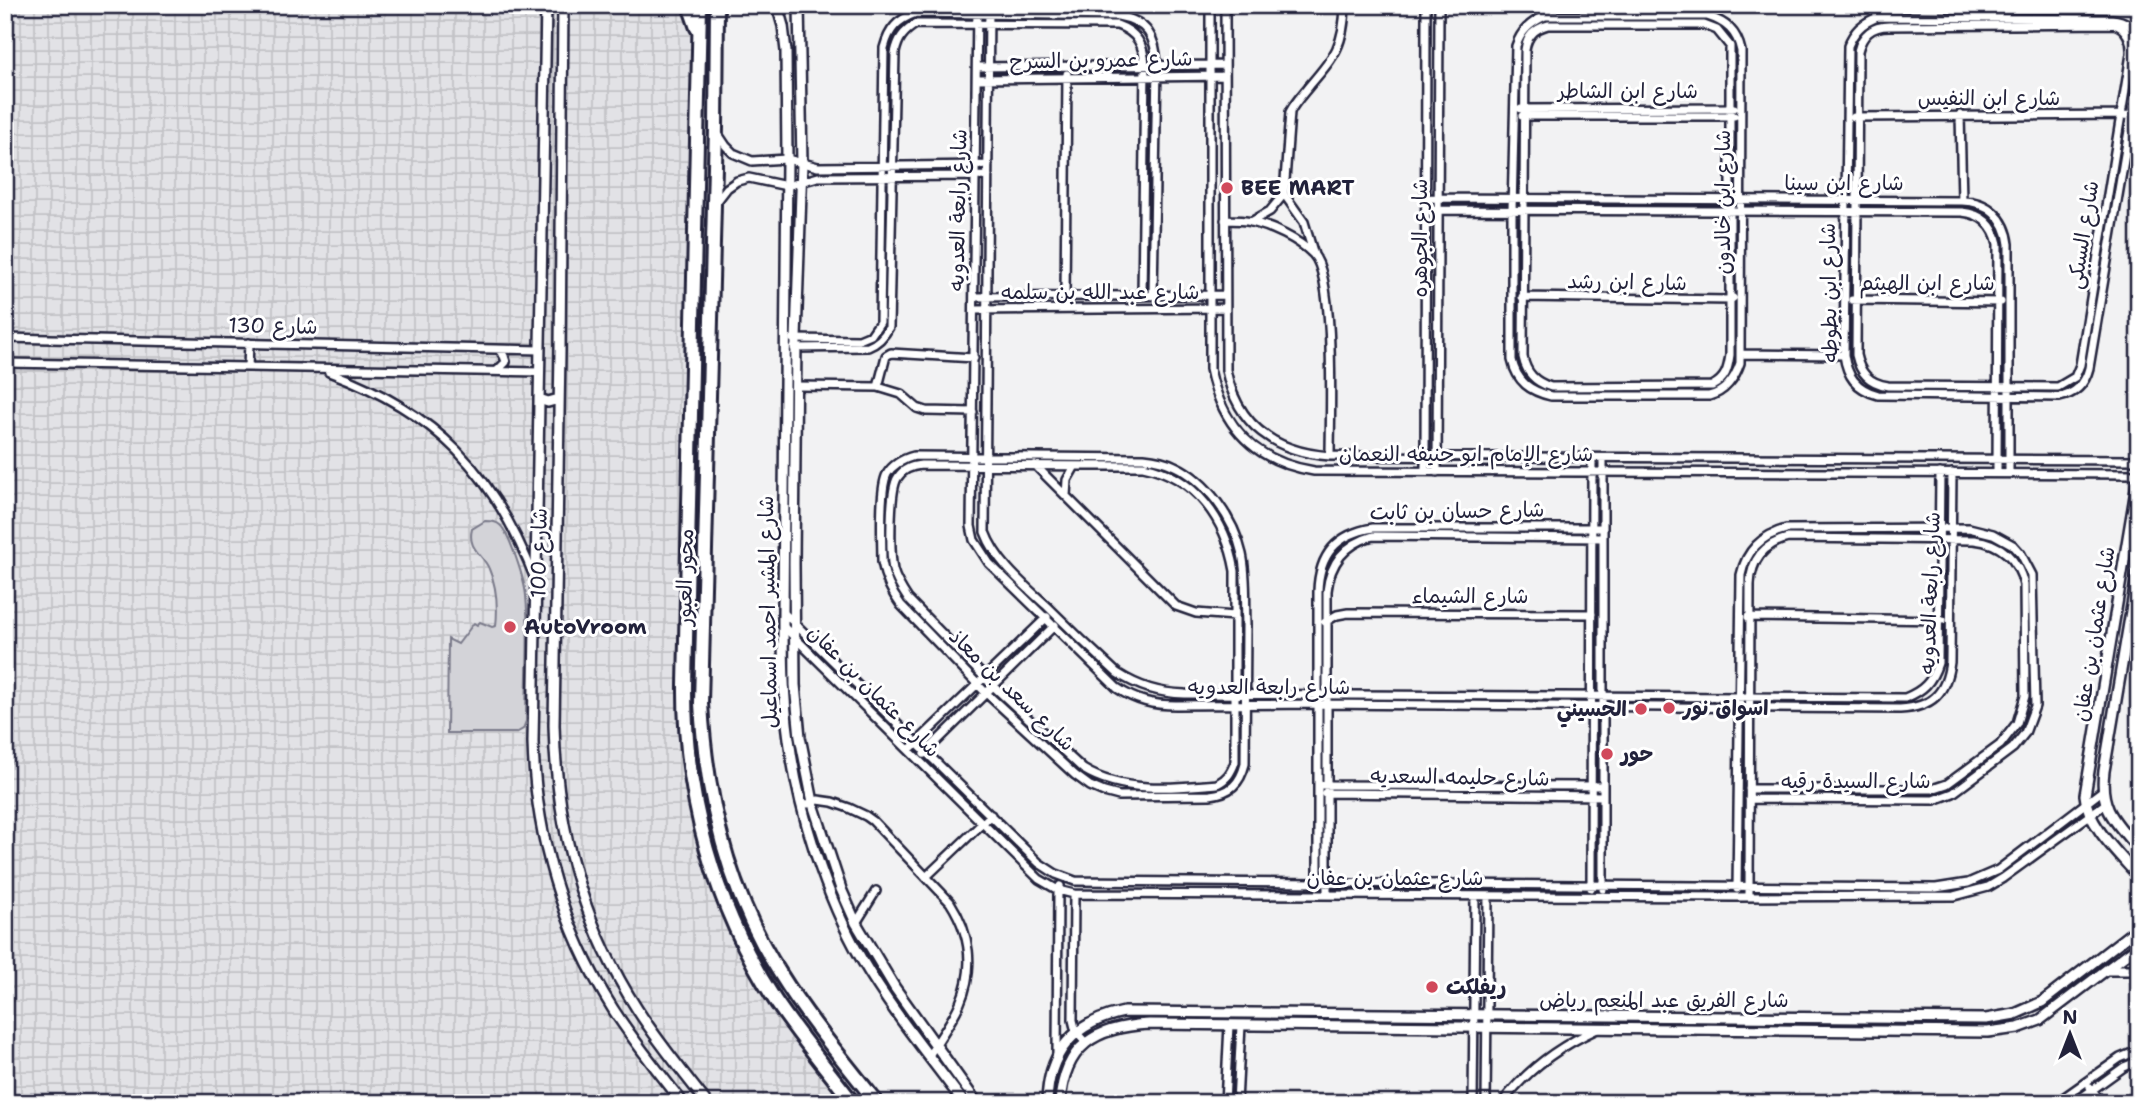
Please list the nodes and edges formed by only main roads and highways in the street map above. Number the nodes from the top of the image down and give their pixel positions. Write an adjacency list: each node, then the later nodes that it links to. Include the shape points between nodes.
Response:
1 (689, 5): 6 (highway)
2 (701, 5): 6 (highway, محور العبور)
3 (717, 5): 5 (highway, محور العبور)
4 (727, 5): 5 (highway)
5 (716, 26): 8 (highway, محور العبور, via 701,703 708,784 728,863 760,939 803,1008)
6 (699, 34): 7 (highway, محور العبور, via 685,685 689,768 706,850 735,928 776,1001)
7 (853, 1103)
8 (877, 1103)

